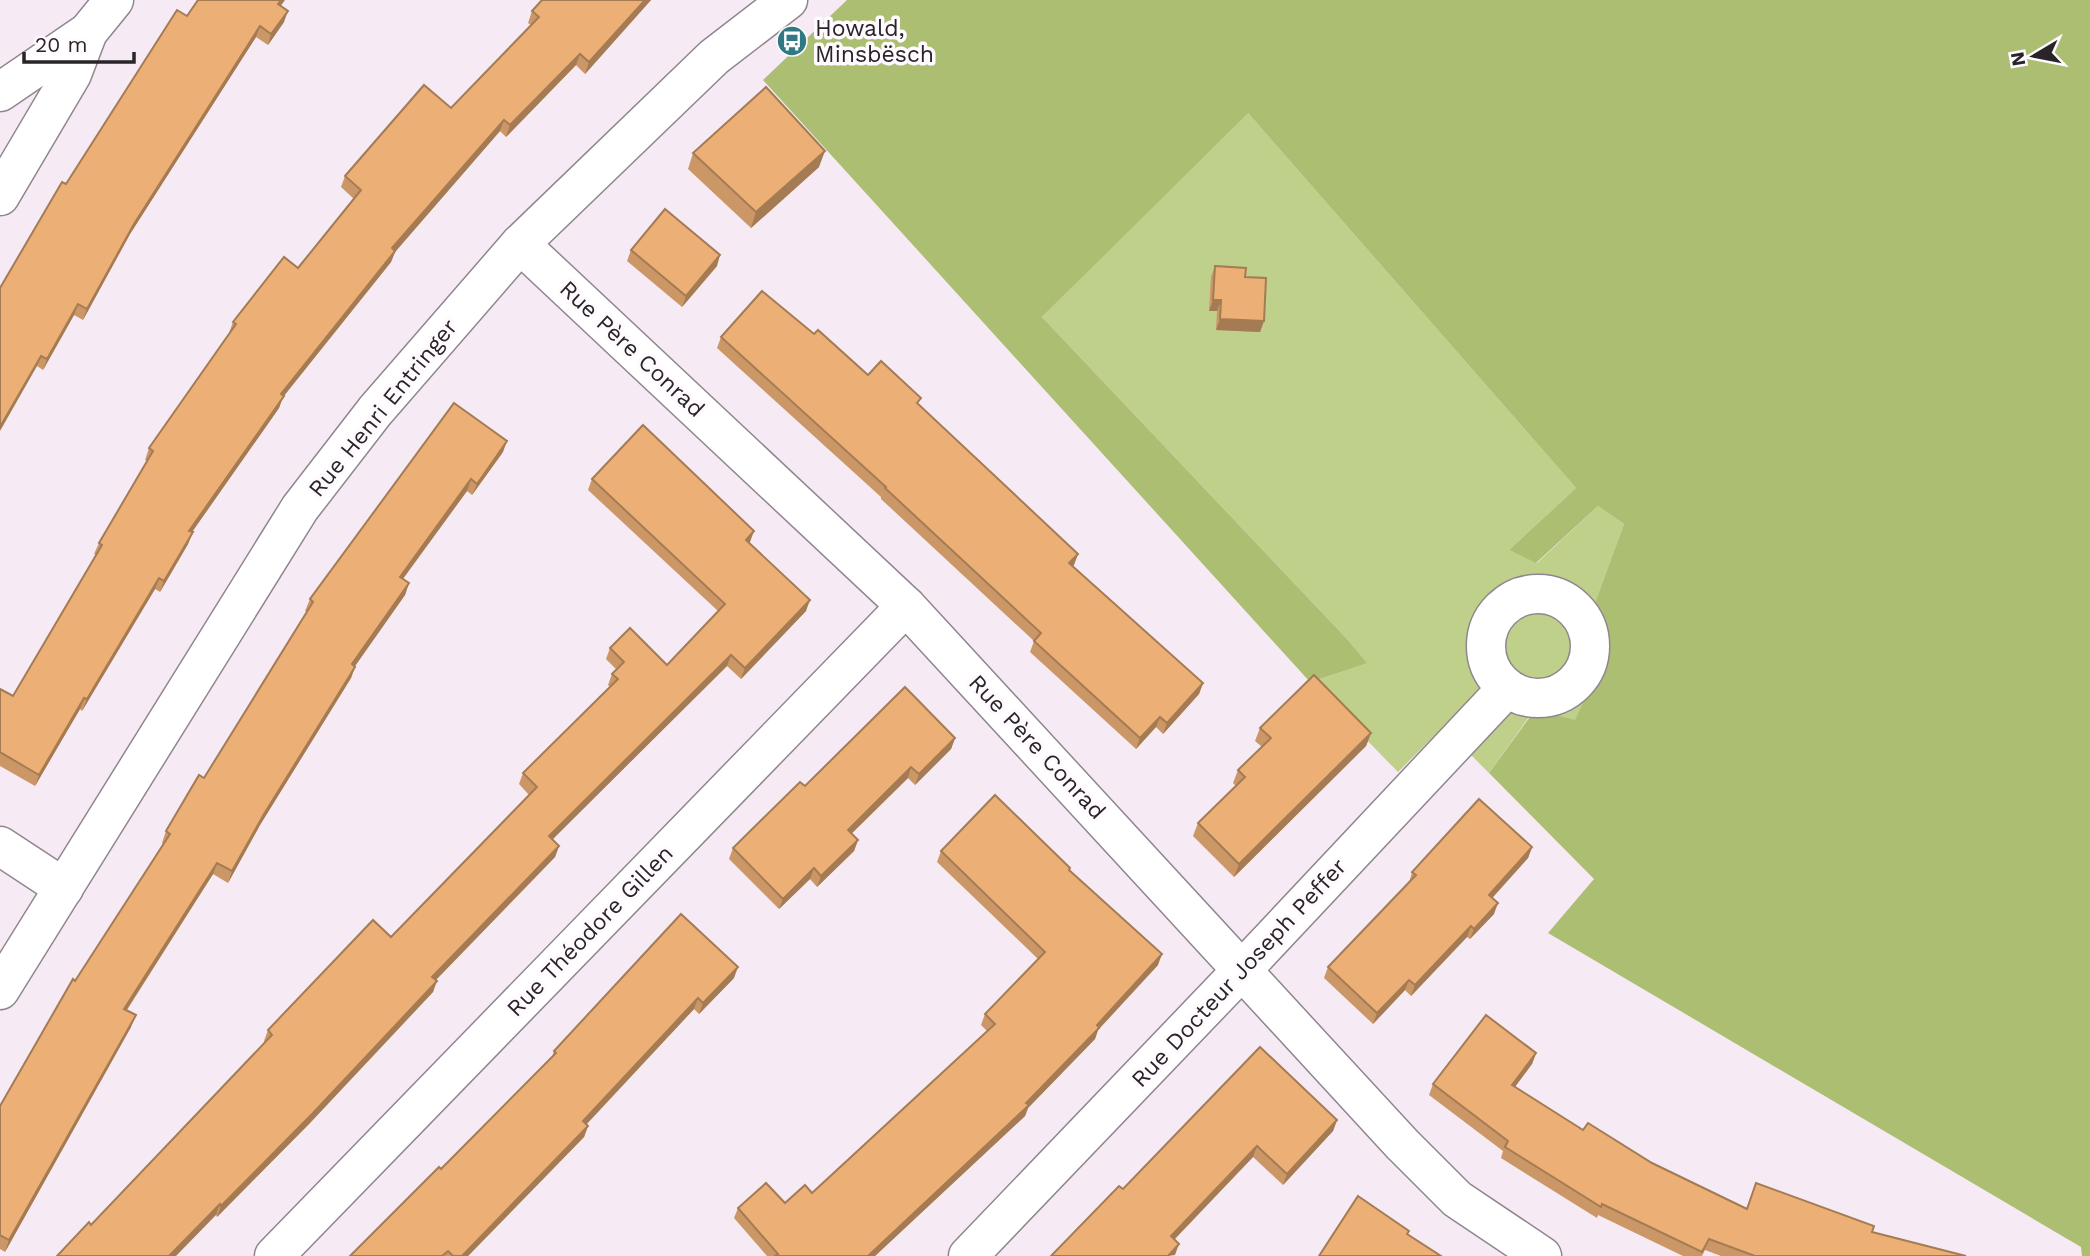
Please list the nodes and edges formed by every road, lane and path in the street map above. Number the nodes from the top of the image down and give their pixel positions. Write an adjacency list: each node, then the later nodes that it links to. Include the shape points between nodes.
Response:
1 (114, 0): 3 (street)
2 (788, 0): 6 (street, Rue Henri Entringer, via 714,57)
3 (88, 32): 4 (street); 5 (street, via 72,74)
4 (0, 92)
5 (0, 196)
6 (520, 244): 7 (street, Rue Père Conrad); 10 (street, Rue Henri Entringer, via 375,411 300,508)
7 (906, 606): 11 (street, Rue Père Conrad); 13 (street, Rue Théodore Gillen)
8 (1507, 688): 11 (street, Rue Docteur Joseph Peffer)
9 (0, 846): 10 (street)
10 (64, 888): 12 (street, Rue Henri Entringer)
11 (1243, 969): 14 (street, Rue Docteur Joseph Peffer); 15 (street, Rue Père Conrad, via 1457,1199)
12 (0, 990)
13 (274, 1256)
14 (968, 1256)
15 (1542, 1256)

